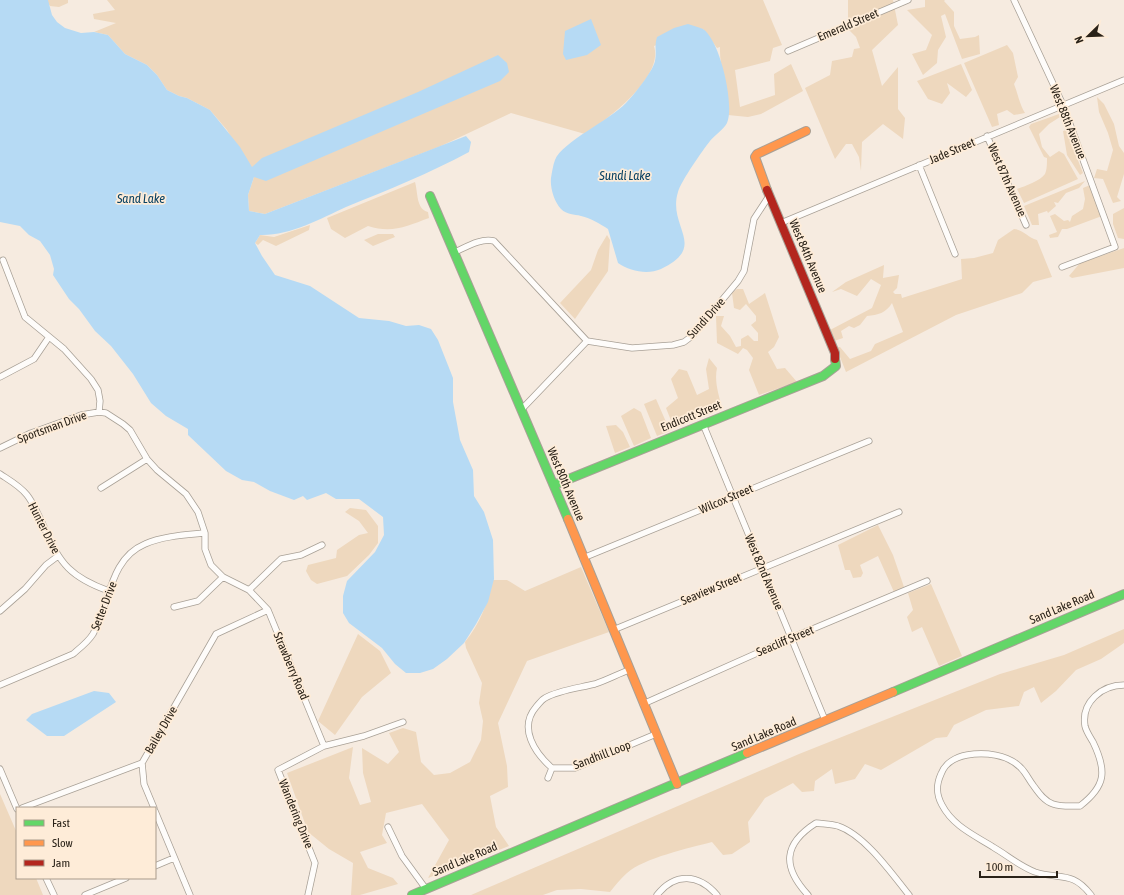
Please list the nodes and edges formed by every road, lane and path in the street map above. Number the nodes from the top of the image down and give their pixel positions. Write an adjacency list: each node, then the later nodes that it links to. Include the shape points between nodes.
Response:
1 (908, 0): 3 (street, Emerald Street)
2 (1014, 0): 5 (street, West 88th Avenue)
3 (788, 51)
4 (1124, 80): 5 (street, Jade Street)
5 (1063, 105): 7 (street, Jade Street); 16 (street, West 88th Avenue, via 1115,247)
6 (806, 131): 10 (street, West 84th Avenue, via 754,157)
7 (987, 136): 8 (street, Jade Street); 12 (street, West 87th Avenue)
8 (920, 165): 11 (street, Jade Street); 14 (street)
9 (430, 196): 13 (street, West 80th Avenue)
10 (769, 196): 11 (street, West 84th Avenue); 18 (street, Sundi Drive, via 754,219 744,271 692,336 673,345 632,348)
11 (781, 222): 19 (street, West 84th Avenue, via 835,353)
12 (1026, 225)
13 (455, 252): 18 (street, via 487,239 494,241); 21 (street, West 80th Avenue)
14 (955, 254)
15 (3, 260): 17 (street, via 25,317)
16 (1062, 267)
17 (50, 337): 20 (street, via 34,359); 22 (street, via 91,379 98,390)
18 (587, 341): 21 (street)
19 (836, 366): 23 (street, Endicott Street, via 823,376)
20 (0, 376)
21 (521, 410): 28 (street, West 80th Avenue)
22 (99, 412): 25 (street, Sportsman Drive, via 31,433); 26 (street, Sportsman Drive, via 112,416 126,427)
23 (703, 424): 28 (street, Endicott Street); 30 (street, West 82nd Avenue)
24 (869, 441): 30 (street, Wilcox Street)
25 (0, 448)
26 (147, 459): 29 (street); 32 (street, Sportsman Drive, via 186,494 198,512)
27 (0, 474): 34 (street, Hunter Drive, via 26,494)
28 (554, 485): 35 (street, West 80th Avenue)
29 (101, 488)
30 (732, 496): 35 (street, Wilcox Street); 36 (street, West 82nd Avenue)
31 (899, 512): 36 (street, Seaview Street)
32 (205, 533): 37 (street, Sportsman Drive, via 205,550 211,565); 40 (street, Setter Drive, via 166,538 144,544 129,554 118,568)
33 (322, 546): 39 (street, via 281,559)
34 (58, 556): 40 (street, Hunter Drive, via 63,564 85,582); 44 (street)
35 (583, 558): 45 (street, West 80th Avenue)
36 (762, 567): 45 (street, Seaview Street); 46 (street, West 82nd Avenue)
37 (222, 577): 39 (street, Sportsman Drive); 42 (street, via 198,601)
38 (927, 581): 46 (street, Seacliff Street)
39 (249, 590): 43 (street, Strawberry Road)
40 (109, 591): 48 (street, Setter Drive, via 97,626 83,646 73,654)
41 (1124, 594): 51 (street, Sand Lake Road)
42 (174, 607)
43 (268, 610): 54 (street, Strawberry Road); 55 (street, Bailey Drive, via 216,634)
44 (0, 611)
45 (613, 630): 47 (street, West 80th Avenue)
46 (791, 638): 50 (street, Seacliff Street); 51 (street, West 82nd Avenue)
47 (629, 670): 50 (street, West 80th Avenue); 56 (street, via 544,699 530,714 527,722 534,747)
48 (0, 685)
49 (1124, 686): 79 (street, via 1112,685 1094,696 1085,712 1085,726 1103,767 1101,782 1092,797 1080,806 1053,804 1043,798 1020,767 1002,758 983,753 961,756 950,762 942,771 936,785 938,799 946,812 966,831 1035,872 1064,876 1078,881)
50 (643, 704): 53 (street, West 80th Avenue)
51 (825, 720): 59 (street, Sand Lake Road)
52 (403, 722): 54 (street, Wandering Drive, via 364,736)
53 (656, 734): 56 (street, Sandhill Loop, via 575,768); 59 (street, West 80th Avenue)
54 (324, 746): 73 (street, Wandering Drive, via 278,770 315,863)
55 (142, 763): 61 (street, Bailey Drive); 62 (street, via 144,784)
56 (552, 768): 58 (street)
57 (0, 770): 60 (street)
58 (548, 778)
59 (676, 784): 69 (street, Sand Lake Road)
60 (16, 807)
61 (25, 807)
62 (154, 807)
63 (156, 813): 65 (street)
64 (388, 827): 69 (street, via 402,856)
65 (174, 858): 66 (street); 72 (street)
66 (156, 866)
67 (46, 879): 70 (street)
68 (124, 879): 71 (street)
69 (426, 889): 74 (street, Sand Lake Road)
70 (54, 895)
71 (85, 895)
72 (190, 895)
73 (308, 895)
74 (412, 895)
75 (657, 895): 76 (street, via 669,884 685,878 707,884)
76 (717, 895)
77 (808, 895): 78 (street, via 791,871 790,859 793,843 816,823 838,826 854,836 891,870)
78 (909, 895)
79 (1091, 895)

